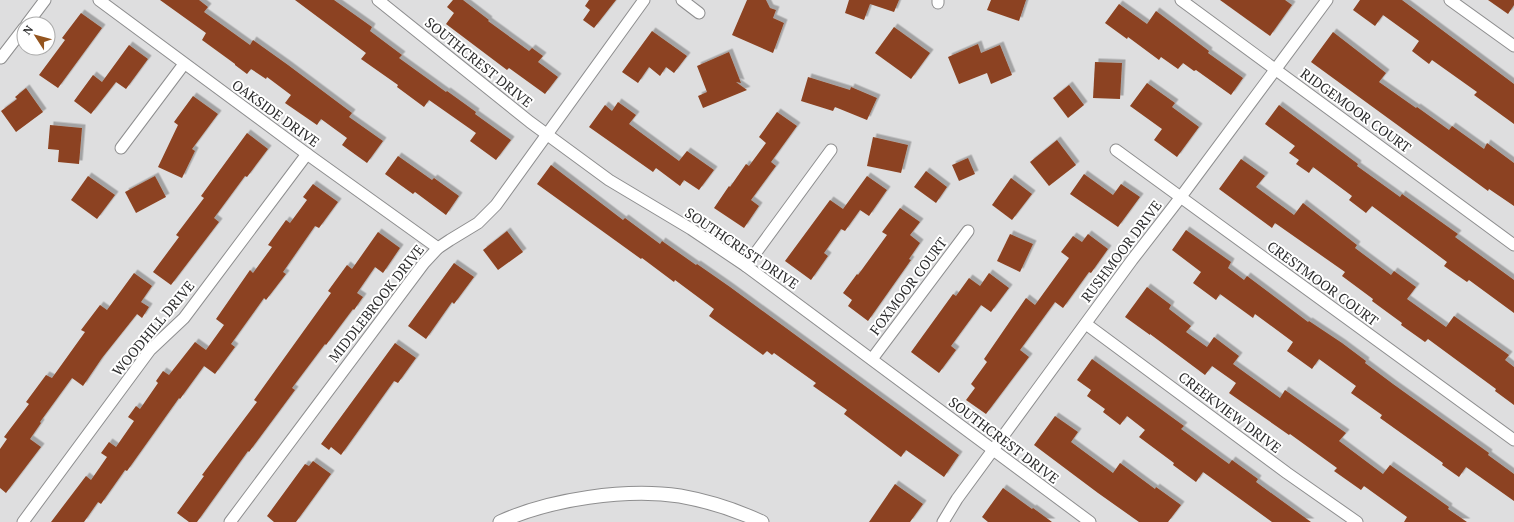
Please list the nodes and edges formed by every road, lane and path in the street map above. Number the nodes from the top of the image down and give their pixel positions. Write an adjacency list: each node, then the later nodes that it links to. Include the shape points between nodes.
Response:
1 (45, 0): 10 (street)
2 (98, 0): 14 (street, OAKSIDE DRIVE)
3 (378, 0): 16 (street, SOUTHCREST DRIVE)
4 (644, 0): 16 (street, MIDDLEBROOK DRIVE)
5 (682, 0): 9 (street)
6 (1181, 0): 15 (street, RIDGEMOOR COURT)
7 (1327, 0): 15 (street, RUSHMOOR DRIVE)
8 (1450, 0): 12 (street)
9 (699, 13)
10 (33, 16)
11 (16, 38): 13 (street)
12 (1514, 46)
13 (1, 58)
14 (184, 64): 17 (street); 20 (street, OAKSIDE DRIVE)
15 (1276, 70): 21 (street, RUSHMOOR DRIVE); 23 (street, RIDGEMOOR COURT)
16 (547, 134): 24 (street, MIDDLEBROOK DRIVE, via 496,205 478,224); 25 (street, SOUTHCREST DRIVE, via 609,180 691,229)
17 (121, 148)
18 (831, 150): 25 (street)
19 (1116, 150): 21 (street, CRESTMOOR COURT)
20 (307, 154): 24 (street, OAKSIDE DRIVE); 30 (street, WOODHILL DRIVE, via 184,318 150,350)
21 (1180, 198): 26 (street, RUSHMOOR DRIVE); 28 (street, CRESTMOOR COURT)
22 (968, 231): 27 (street, FOXMOOR COURT)
23 (1514, 245)
24 (438, 248): 31 (street, MIDDLEBROOK DRIVE, via 424,262)
25 (746, 266): 27 (street, SOUTHCREST DRIVE)
26 (1086, 324): 29 (street, RUSHMOOR DRIVE); 36 (street, CREEKVIEW DRIVE)
27 (872, 359): 29 (street, SOUTHCREST DRIVE)
28 (1514, 440)
29 (993, 451): 34 (street, RUSHMOOR DRIVE); 35 (street, SOUTHCREST DRIVE)
30 (23, 522)
31 (230, 522)
32 (500, 522): 33 (street, via 532,509 560,502 644,494 680,496 712,504)
33 (762, 522)
34 (943, 522)
35 (1090, 522)
36 (1357, 522)

